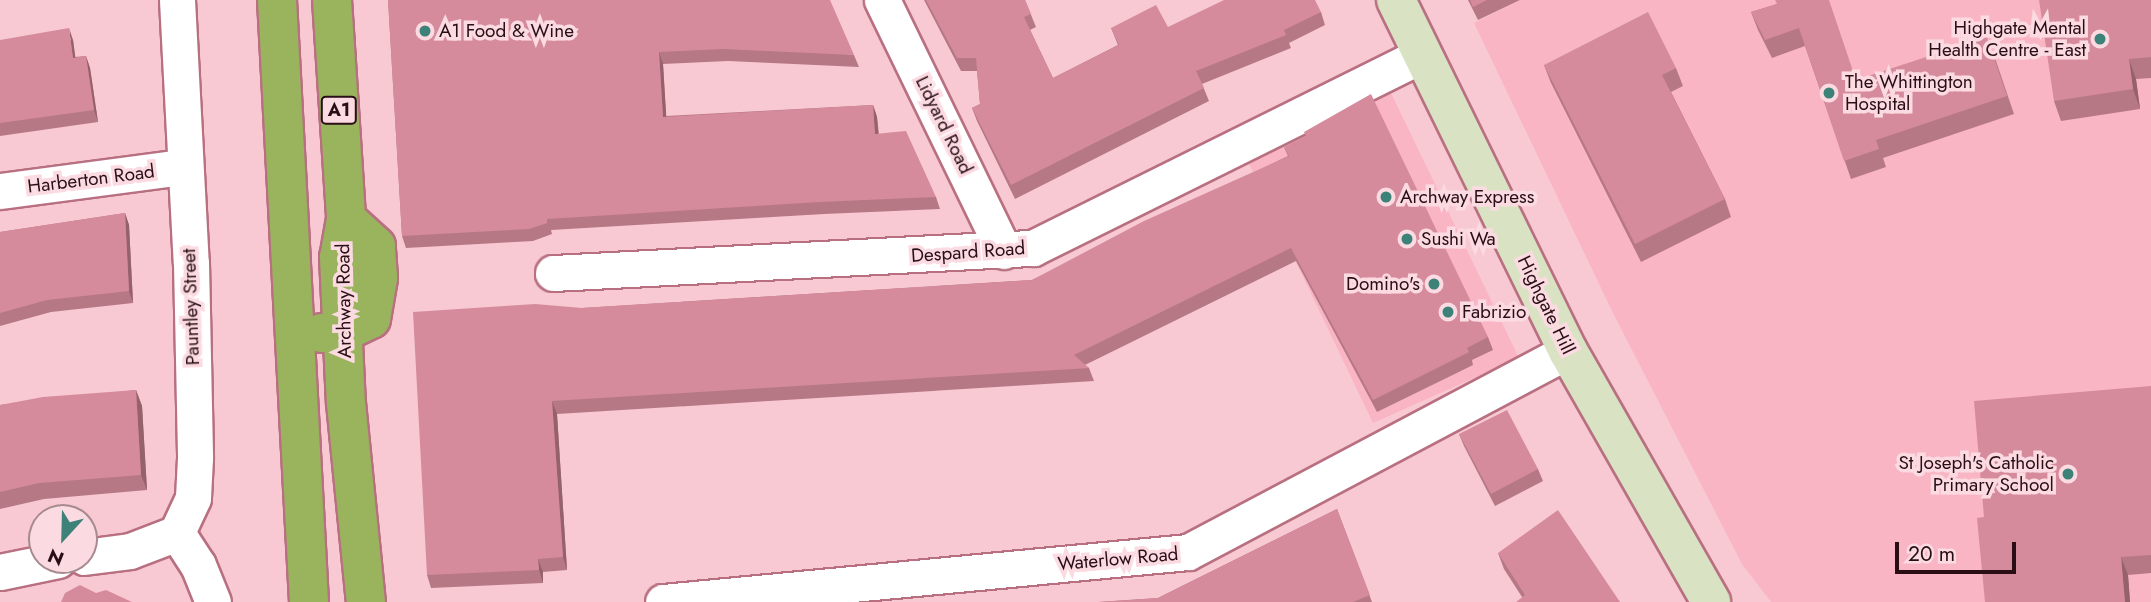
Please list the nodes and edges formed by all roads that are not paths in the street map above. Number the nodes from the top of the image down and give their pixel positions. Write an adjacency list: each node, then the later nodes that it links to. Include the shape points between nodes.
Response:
1 (177, 0): 7 (street, Pauntley Street)
2 (277, 0): 12 (highway)
3 (332, 0): 11 (highway, Archway Road / A1, via 346,219 376,246 378,278 372,319)
4 (882, 0): 9 (street, Lidyard Road)
5 (1396, 0): 6 (main road, Highgate Hill)
6 (1423, 55): 9 (street, Despard Road, via 1033,248); 13 (main road, Highgate Hill)
7 (182, 167): 8 (street, Harberton Road); 14 (street, Pauntley Street, via 191,263 195,458 193,498)
8 (0, 191)
9 (1004, 251): 10 (street, Despard Road)
10 (553, 273)
11 (344, 332): 12 (highway); 20 (highway, Archway Road)
12 (295, 335): 19 (highway)
13 (1568, 351): 21 (street, Waterlow Road, via 1188,552); 22 (main road, Highgate Hill)
14 (177, 534): 15 (street, via 130,551); 18 (street, via 198,565)
15 (98, 555)
16 (28, 566): 17 (street)
17 (0, 572)
18 (212, 602)
19 (309, 602)
20 (366, 602)
21 (663, 602)
22 (1711, 602)

